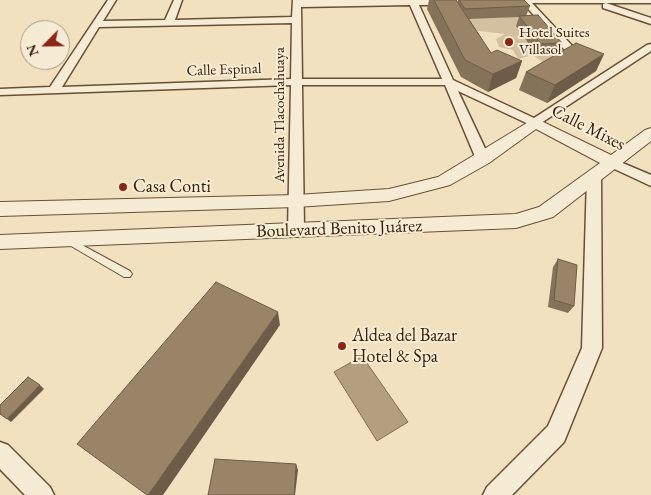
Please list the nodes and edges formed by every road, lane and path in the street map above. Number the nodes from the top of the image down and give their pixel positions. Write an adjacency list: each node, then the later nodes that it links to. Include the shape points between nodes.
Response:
1 (112, 0): 13 (street)
2 (178, 0): 12 (street)
3 (651, 0): 6 (street)
4 (413, 1): 7 (street); 8 (street); 17 (street)
5 (525, 1): 6 (street); 9 (street); 15 (street, via 574,54)
6 (594, 1): 11 (street)
7 (297, 2): 10 (street, Avenida Tlacochahuaya)
8 (460, 2)
9 (497, 2)
10 (297, 20): 12 (street); 16 (street, Avenida Tlacochahuaya)
11 (651, 21)
12 (169, 22): 13 (street)
13 (96, 24): 18 (street)
14 (651, 47): 15 (street)
15 (603, 69): 20 (street)
16 (296, 82): 17 (street, Calle Espinal); 18 (street, Calle Espinal); 26 (street, Avenida Tlacochahuaya)
17 (449, 82): 20 (street); 22 (street)
18 (54, 90): 19 (street, Calle Espinal)
19 (0, 92)
20 (535, 123): 22 (street, Boulevard Benito Juárez); 23 (street, Calle Mixes)
21 (651, 133): 23 (street, Boulevard Benito Juárez)
22 (484, 158): 26 (street, Boulevard Benito Juárez, via 444,181 389,195)
23 (613, 164): 24 (street, Boulevard Benito Juárez); 25 (street, Calle Mixes)
24 (594, 176): 28 (street, Boulevard Benito Juárez, via 546,212 516,221); 34 (street, via 592,348 556,434)
25 (651, 181)
26 (296, 201): 27 (street, Boulevard Benito Juárez); 28 (street, Avenida Tlacochahuaya)
27 (0, 209)
28 (296, 230): 29 (street, Boulevard Benito Juárez)
29 (67, 240): 30 (street, Boulevard Benito Juárez); 31 (lane)
30 (0, 242)
31 (127, 274)
32 (0, 453): 33 (street)
33 (42, 495)
34 (495, 495)

